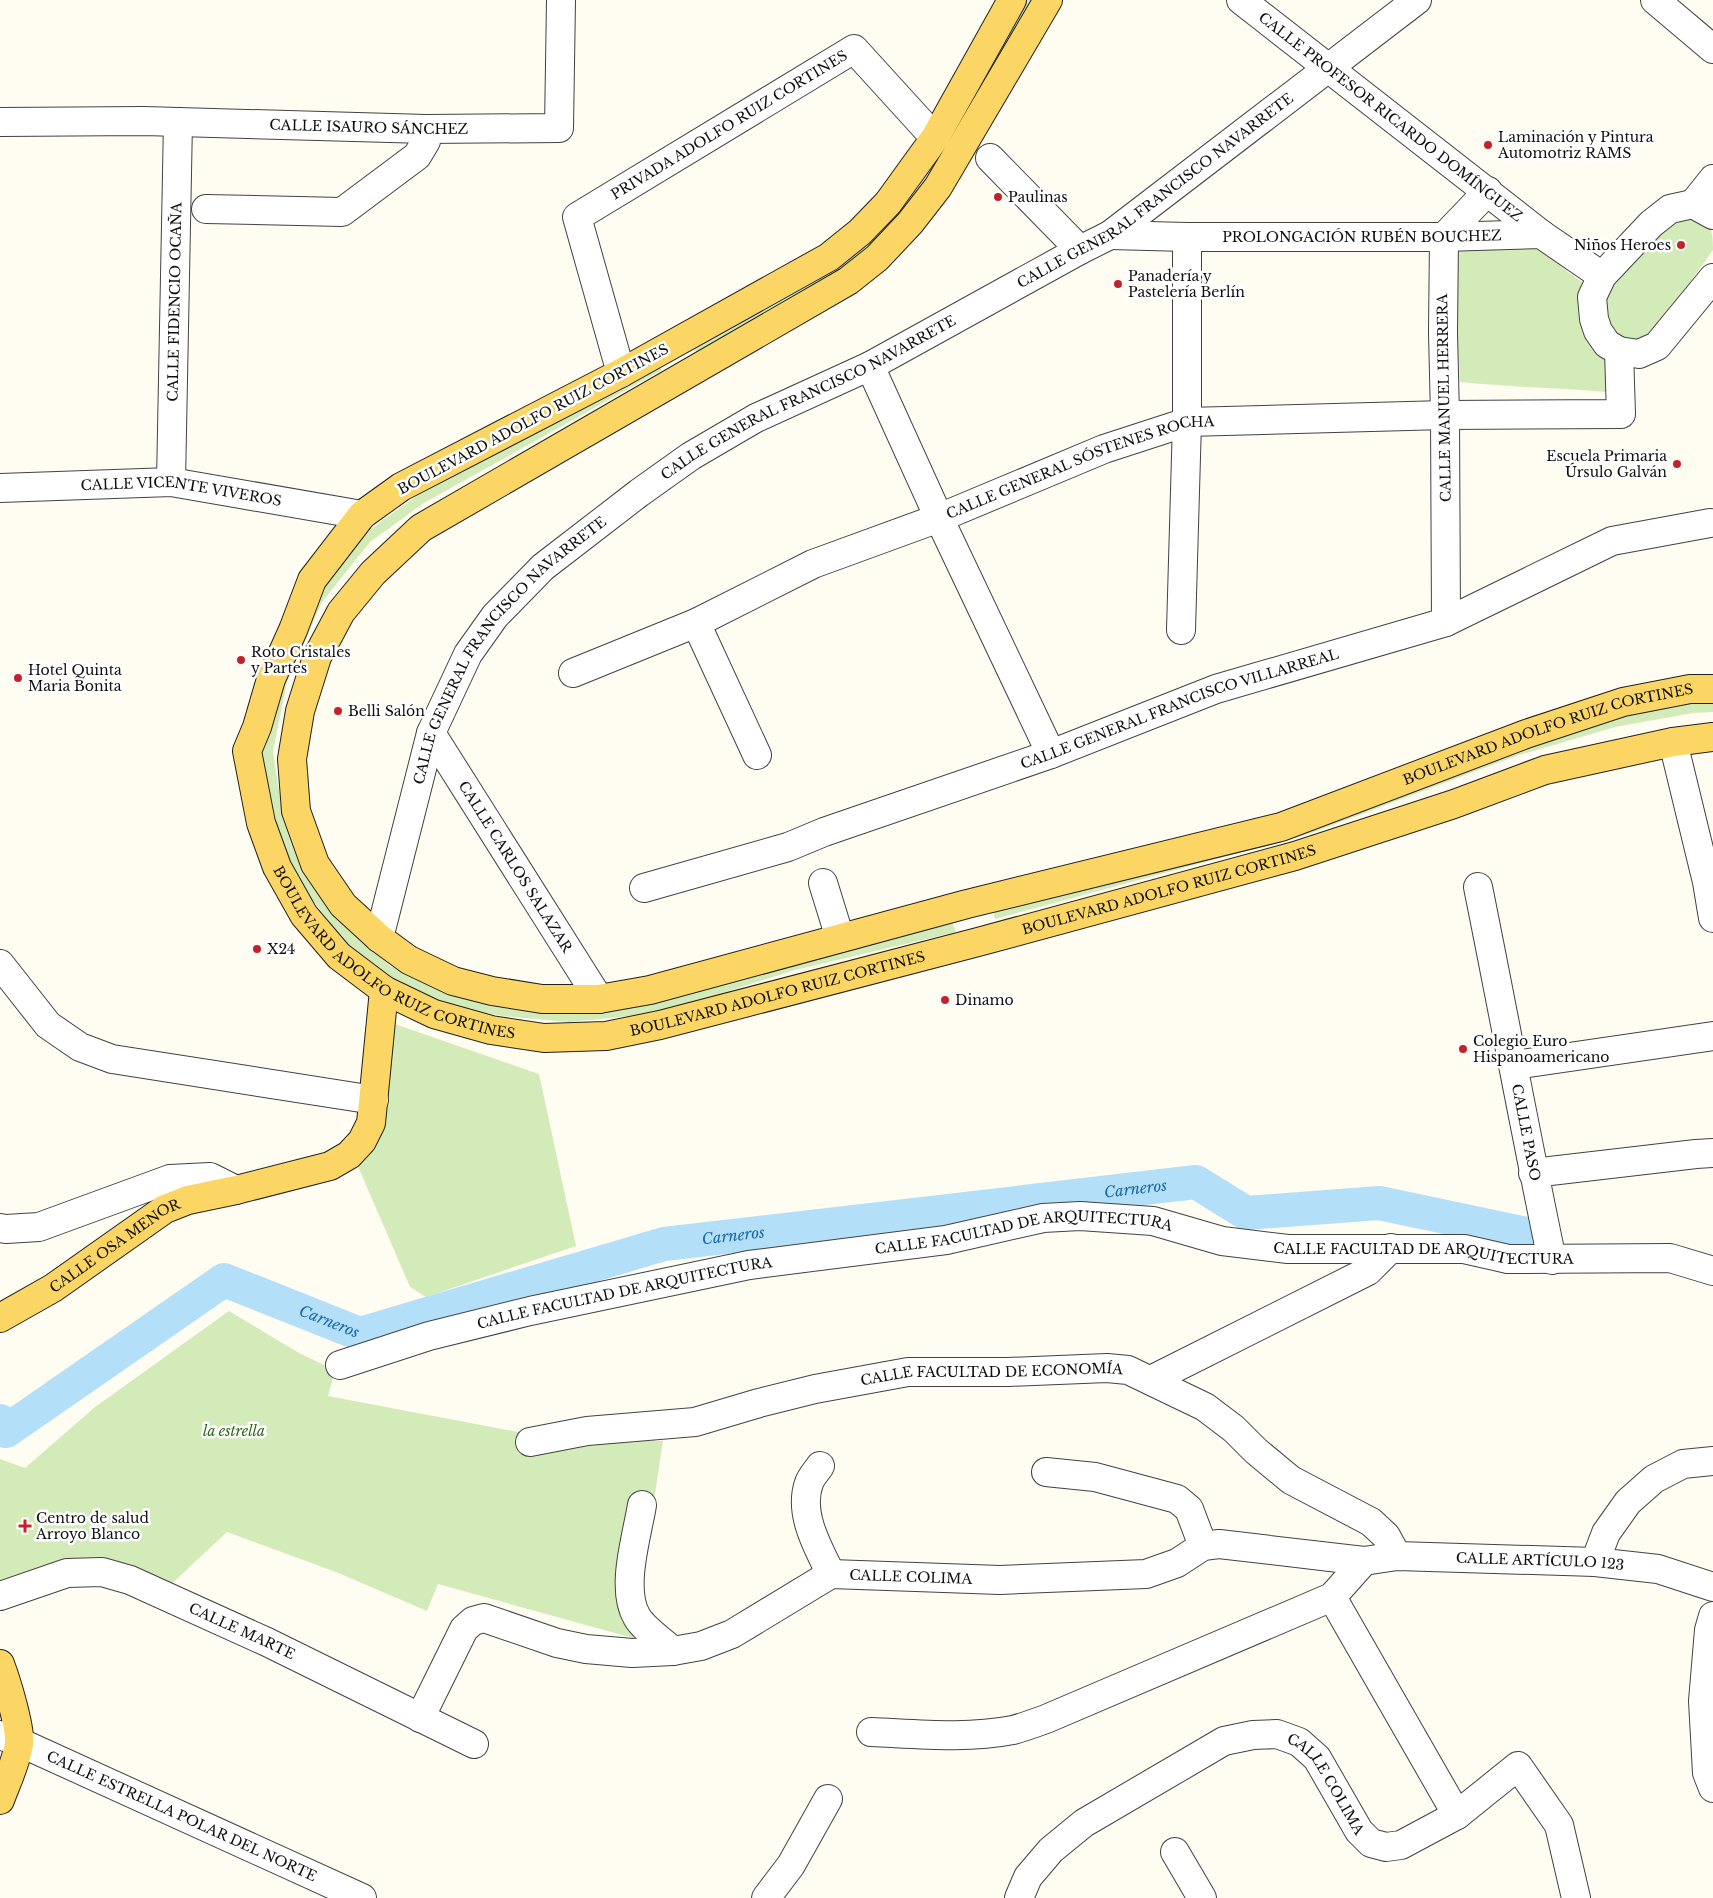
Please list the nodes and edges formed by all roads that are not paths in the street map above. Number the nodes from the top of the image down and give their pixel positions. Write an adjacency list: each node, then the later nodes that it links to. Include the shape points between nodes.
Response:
1 (562, 0): 12 (street, CALLE ISAURO SÁNCHEZ, via 559,128)
2 (1012, 0): 13 (main road, BOULEVARD ADOLFO RUIZ CORTINES)
3 (1048, 0): 30 (main road, BOULEVARD ADOLFO RUIZ CORTINES, via 938,187 877,258 848,281)
4 (1241, 0): 8 (street, CALLE PROFESOR RICARDO DOMÍNGUEZ)
5 (1417, 0): 8 (street, CALLE GENERAL FRANCISCO NAVARRETE)
6 (1655, 0): 7 (street)
7 (1713, 49)
8 (1327, 68): 16 (street, CALLE PROFESOR RICARDO DOMÍNGUEZ); 20 (street, CALLE GENERAL FRANCISCO NAVARRETE)
9 (0, 108): 11 (street, CALLE ISAURO SÁNCHEZ, via 147,104)
10 (0, 122): 11 (street, CALLE ISAURO SÁNCHEZ)
11 (178, 122): 12 (street, CALLE ISAURO SÁNCHEZ); 33 (street, CALLE FIDENCIO OCAÑA)
12 (426, 129): 17 (street, via 426,141 417,156 342,212)
13 (935, 138): 26 (main road, BOULEVARD ADOLFO RUIZ CORTINES, via 888,203 829,257); 29 (street, PRIVADA ADOLFO RUIZ CORTINES, via 854,48 578,217)
14 (990, 158): 23 (street)
15 (1713, 179): 18 (street)
16 (1488, 192): 19 (street, CALLE PROFESOR RICARDO DOMÍNGUEZ); 22 (street)
17 (206, 209)
18 (1703, 210): 24 (street, via 1670,209 1651,224)
19 (1541, 234): 22 (street, PROLONGACIÓN RUBÉN BOUCHEZ); 24 (street)
20 (1110, 235): 21 (street, PROLONGACIÓN RUBÉN BOUCHEZ); 23 (street, CALLE GENERAL FRANCISCO NAVARRETE)
21 (1187, 237): 22 (street, PROLONGACIÓN RUBÉN BOUCHEZ); 32 (street)
22 (1444, 237): 31 (street, CALLE MANUEL HERRERA)
23 (1080, 250): 28 (street, CALLE GENERAL FRANCISCO NAVARRETE)
24 (1602, 276): 27 (street, via 1592,296 1594,319 1607,344)
25 (1713, 279): 27 (street, via 1657,346 1639,354)
26 (664, 349): 29 (main road, BOULEVARD ADOLFO RUIZ CORTINES); 30 (main road)
27 (1619, 351): 31 (street, CALLE GENERAL SÓSTENES ROCHA, via 1621,414)
28 (870, 366): 36 (street); 43 (street, CALLE GENERAL FRANCISCO NAVARRETE, via 756,418 691,456 543,567 495,616 468,654)
29 (621, 373): 35 (main road, BOULEVARD ADOLFO RUIZ CORTINES, via 401,487)
30 (680, 379): 54 (main road, BOULEVARD ADOLFO RUIZ CORTINES, via 421,528 368,579 341,612 317,657 300,711 292,759 296,811 314,864 343,906)
31 (1445, 415): 32 (street, CALLE GENERAL SÓSTENES ROCHA); 38 (street, CALLE MANUEL HERRERA)
32 (1187, 422): 36 (street, CALLE GENERAL SÓSTENES ROCHA, via 1104,449); 40 (street)
33 (171, 482): 34 (street, CALLE VICENTE VIVEROS); 35 (street, CALLE VICENTE VIVEROS)
34 (0, 488)
35 (362, 515): 58 (main road, BOULEVARD ADOLFO RUIZ CORTINES, via 312,580 271,679 247,751 260,823 277,867 304,915 339,956)
36 (939, 518): 39 (street, CALLE GENERAL SÓSTENES ROCHA, via 813,564); 47 (street)
37 (1710, 523): 38 (street, CALLE GENERAL FRANCISCO VILLARREAL, via 1612,541)
38 (1446, 622): 47 (street, CALLE GENERAL FRANCISCO VILLARREAL, via 1216,690)
39 (696, 623): 41 (street, CALLE GENERAL SÓSTENES ROCHA); 46 (street)
40 (1181, 630)
41 (573, 673)
42 (1713, 689): 52 (main road, BOULEVARD ADOLFO RUIZ CORTINES, via 1690,689 1623,702 1526,734 1281,828)
43 (431, 733): 54 (street, CALLE GENERAL FRANCISCO NAVARRETE); 59 (street, CALLE CARLOS SALAZAR)
44 (1713, 737): 45 (main road, BOULEVARD ADOLFO RUIZ CORTINES)
45 (1673, 742): 48 (street); 56 (main road, BOULEVARD ADOLFO RUIZ CORTINES, via 1545,770 1454,804 1295,856)
46 (757, 754)
47 (1051, 754): 51 (street, CALLE GENERAL FRANCISCO VILLARREAL, via 788,847)
48 (1710, 882): 53 (street)
49 (823, 883): 55 (street)
50 (1478, 887): 61 (street, CALLE PASO)
51 (644, 888)
52 (967, 904): 55 (main road, BOULEVARD ADOLFO RUIZ CORTINES); 56 (main road)
53 (1713, 918)
54 (380, 938): 59 (main road, BOULEVARD ADOLFO RUIZ CORTINES, via 409,960 453,981 542,999)
55 (840, 938): 59 (main road, BOULEVARD ADOLFO RUIZ CORTINES, via 650,990)
56 (978, 942): 58 (main road, BOULEVARD ADOLFO RUIZ CORTINES, via 660,1025 606,1036 544,1038 491,1030 434,1014)
57 (0, 964): 62 (street, via 48,1025 80,1047 112,1059)
58 (384, 990): 62 (main road, CALLE OSA MENOR)
59 (599, 1000)
60 (1713, 1036): 61 (street)
61 (1514, 1065): 64 (street, CALLE PASO)
62 (374, 1100): 65 (main road, CALLE OSA MENOR, via 371,1123 362,1141 349,1155 330,1166)
63 (1713, 1153): 64 (street)
64 (1533, 1172): 68 (street, CALLE PASO)
65 (236, 1190): 66 (street, via 210,1178 170,1179 39,1227); 70 (main road, CALLE OSA MENOR, via 188,1200 165,1210 53,1288)
66 (0, 1228)
67 (1391, 1248): 68 (street, CALLE FACULTAD DE ARQUITECTURA, via 1464,1249 1508,1260); 71 (street, CALLE FACULTAD DE ARQUITECTURA, via 1288,1249 1222,1241 1153,1220 1080,1216 1042,1218 946,1240 749,1265 539,1309 429,1336); 72 (street, via 1368,1271)
68 (1551, 1254): 69 (street, CALLE FACULTAD DE ARQUITECTURA, via 1670,1258)
69 (1713, 1271)
70 (0, 1318)
71 (340, 1365)
72 (1152, 1380): 73 (street, CALLE FACULTAD DE ECONOMÍA, via 1128,1370 1107,1368 908,1372 815,1389 695,1422 588,1431); 79 (street, CALLE FACULTAD DE ECONOMÍA, via 1205,1407 1234,1428 1291,1480 1371,1522 1386,1536)
73 (530, 1442)
74 (1713, 1461): 81 (street, via 1683,1464 1654,1479 1628,1502 1606,1533)
75 (820, 1466): 82 (street, via 809,1483 806,1500 810,1531)
76 (1046, 1472): 78 (street, via 1095,1477 1178,1499 1189,1509)
77 (642, 1505): 87 (street, via 629,1581 630,1602 638,1619)
78 (1203, 1546): 80 (street, via 1219,1544); 82 (street, CALLE COLIMA, via 1177,1563 1146,1574 1000,1580)
79 (1397, 1556): 80 (street, CALLE ARTÍCULO 123); 81 (street, CALLE ARTÍCULO 123)
80 (1364, 1560): 85 (street)
81 (1596, 1562): 83 (street, CALLE ARTÍCULO 123, via 1658,1569)
82 (831, 1574): 87 (street, CALLE COLIMA, via 732,1634 701,1646)
83 (1713, 1588)
84 (0, 1596): 89 (street, CALLE MARTE, via 67,1574 111,1574 258,1638)
85 (1332, 1597): 90 (street, via 1046,1719 1015,1729 952,1736); 96 (street)
86 (1713, 1616): 93 (street, via 1709,1630 1704,1701 1708,1773)
87 (673, 1651): 89 (street, CALLE COLIMA, via 632,1653 586,1649 557,1643 484,1618 473,1621 464,1629)
88 (0, 1664): 91 (main road, via 6,1679)
89 (420, 1718): 92 (street, CALLE MARTE)
90 (871, 1732)
91 (10, 1738): 95 (main road, via 13,1768); 98 (street, CALLE ESTRELLA POLAR DEL NORTE)
92 (474, 1744)
93 (1713, 1788)
94 (828, 1799): 99 (street, via 791,1865)
95 (0, 1800)
96 (1457, 1815): 100 (street, CALLE COLIMA, via 1401,1845 1386,1847 1371,1843 1359,1831 1317,1758 1299,1742 1277,1734 1254,1736 1224,1742 1084,1823 1051,1850 1028,1877); 102 (street, via 1518,1766 1559,1825)
97 (1175, 1852): 101 (street)
98 (362, 1898)
99 (766, 1898)
100 (1019, 1898)
101 (1202, 1898)
102 (1576, 1898)

